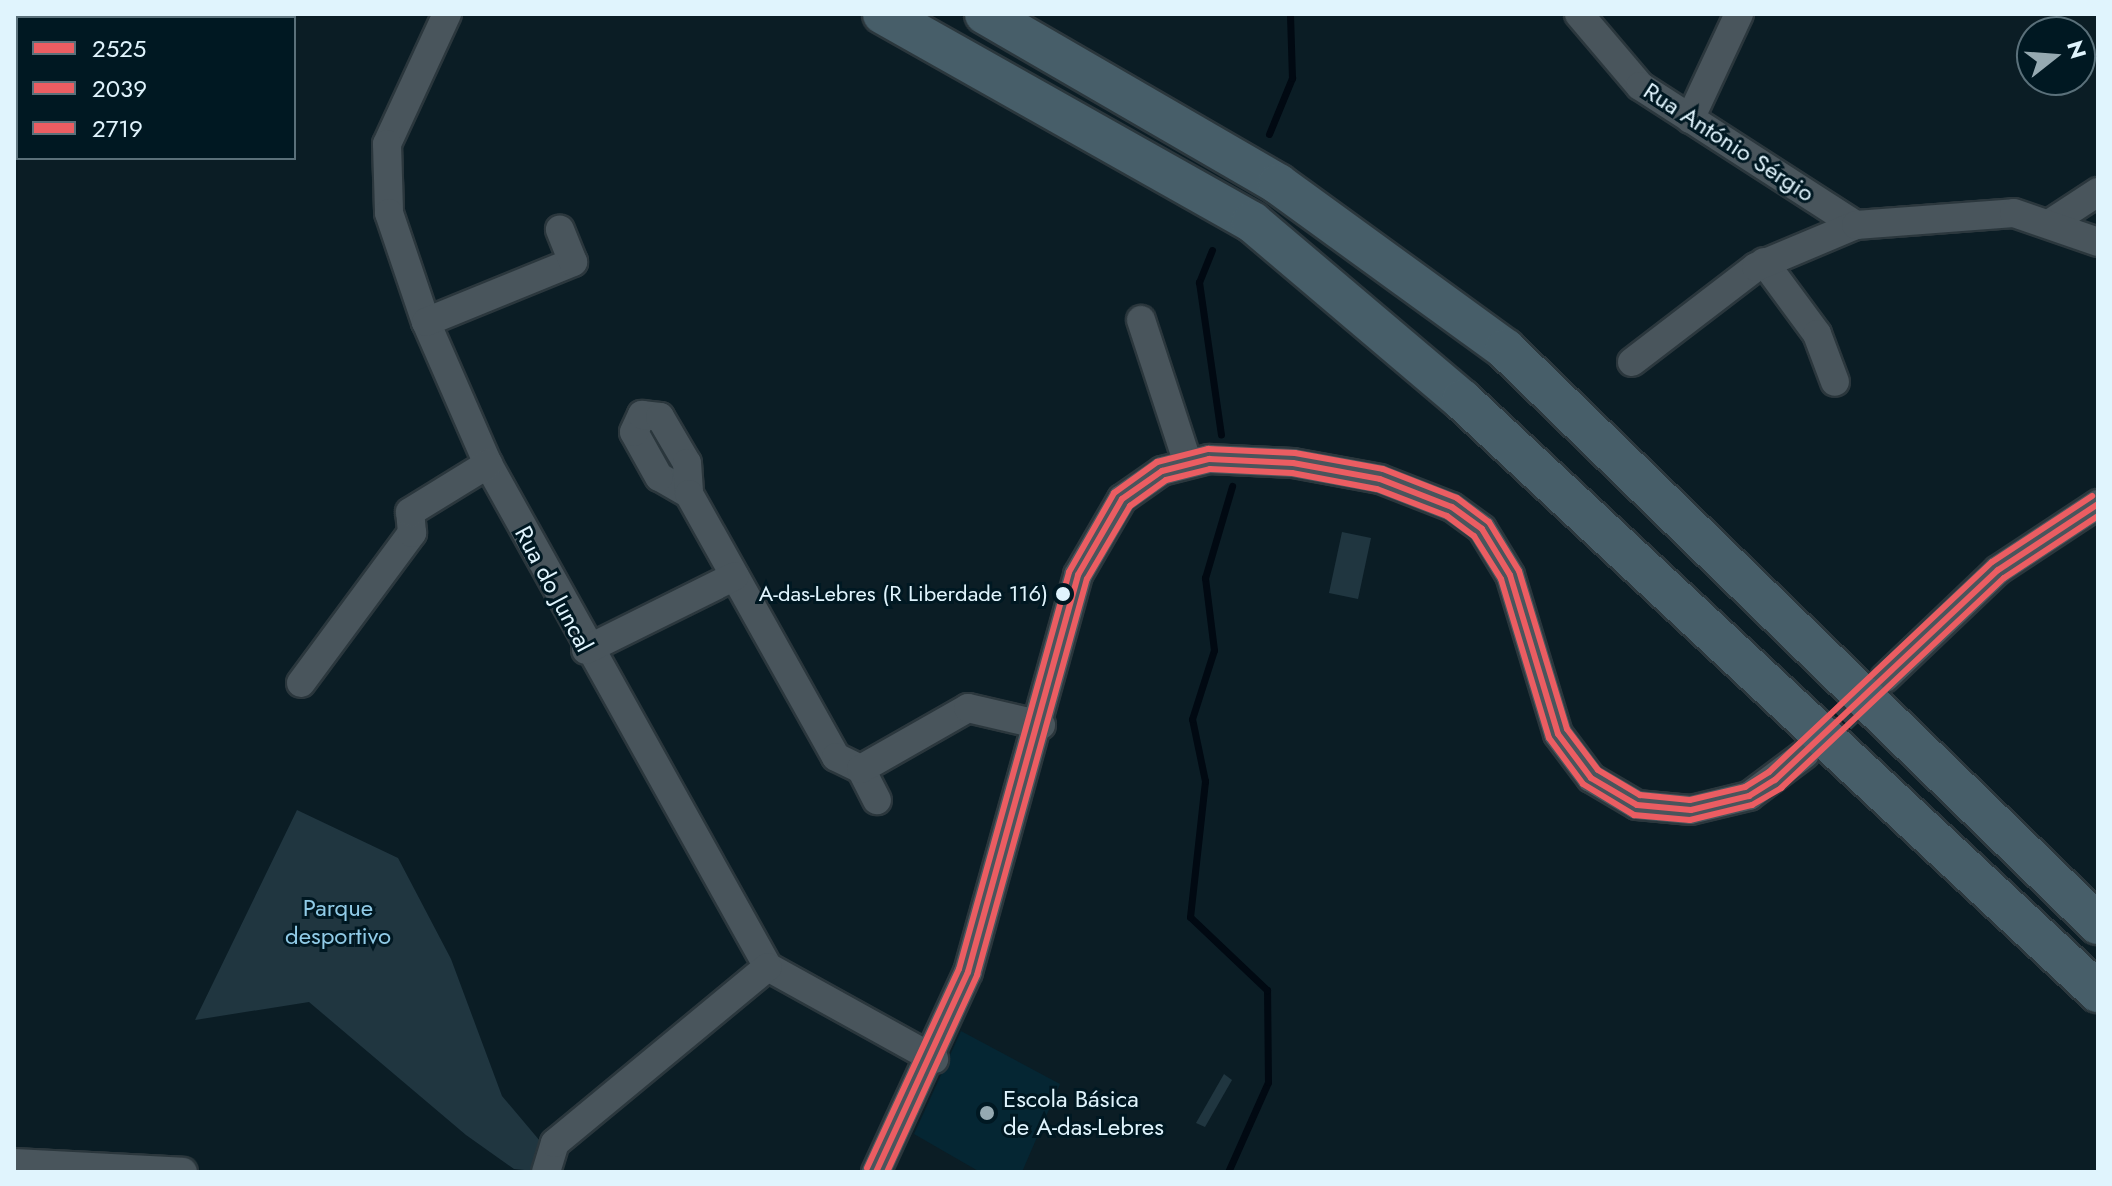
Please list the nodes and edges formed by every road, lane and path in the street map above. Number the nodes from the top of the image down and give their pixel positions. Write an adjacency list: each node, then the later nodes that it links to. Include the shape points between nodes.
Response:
1 (447, 14): 14 (street, Rua do Juncal, via 387,144 389,213)
2 (883, 14): 31 (highway, via 1252,222 1462,400)
3 (985, 14): 29 (highway, via 1278,184 1505,349)
4 (1579, 14): 6 (street, Rua António Sérgio, via 1640,86)
5 (1739, 14): 6 (street)
6 (1690, 119): 9 (street, Rua António Sérgio)
7 (2098, 192): 8 (street)
8 (2052, 222): 9 (street, via 2014,213); 11 (street)
9 (1856, 225): 12 (street)
10 (560, 230): 14 (street, via 577,273)
11 (2098, 242)
12 (1764, 262): 15 (street); 16 (street, via 1817,334)
13 (1141, 320): 17 (street)
14 (426, 322): 18 (street, Rua do Juncal)
15 (1632, 362)
16 (1835, 382)
17 (1187, 461): 25 (street, via 1122,499 1078,575); 26 (street, via 1293,463 1380,479 1452,507 1482,529 1510,575 1558,734 1591,778 1637,805 1691,810 1749,796)
18 (488, 464): 22 (street, Rua do Juncal); 24 (street, via 410,512 412,533)
19 (689, 494): 21 (street)
20 (2098, 504): 23 (street, via 1998,570)
21 (735, 576): 22 (street); 27 (street, via 836,757)
22 (586, 650): 30 (street, Rua do Juncal)
23 (1885, 678)
24 (301, 683)
25 (1041, 725): 27 (street, via 968,708); 32 (street, via 977,944)
26 (1805, 754)
27 (861, 769): 28 (street)
28 (877, 800)
29 (2098, 924)
30 (768, 967): 32 (street); 35 (street, via 555,1143)
31 (2098, 992)
32 (934, 1059): 36 (street)
33 (14, 1163): 34 (street)
34 (183, 1172)
35 (546, 1172)
36 (876, 1172)

